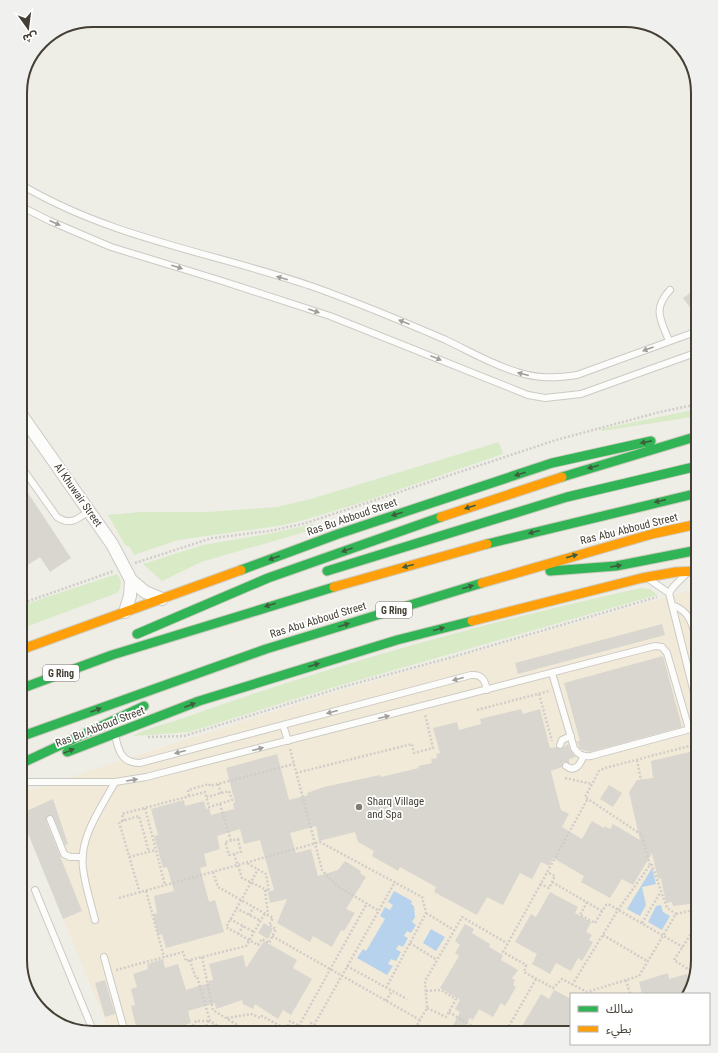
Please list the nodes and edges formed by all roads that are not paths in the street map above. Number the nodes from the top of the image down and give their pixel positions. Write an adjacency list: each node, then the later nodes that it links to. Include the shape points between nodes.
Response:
1 (27, 188): 5 (lane, one-way to 1, via 577,375 557,378 517,372 412,325 310,286 159,243 76,212)
2 (27, 209): 6 (lane, one-way to 6, via 111,247 330,316 528,395 545,398 581,394)
3 (670, 290): 5 (lane, via 662,298 659,309)
4 (691, 333): 5 (lane)
5 (669, 341)
6 (691, 355)
7 (27, 432): 13 (street, Al Khuwair Street)
8 (691, 433): 24 (main road, Ras Bu Abboud Street, one-way to 24, via 552,463 338,534)
9 (691, 438): 27 (main road, one-way to 27, via 563,476 413,526 266,579)
10 (691, 468): 18 (main road, via 567,497)
11 (27, 475): 13 (lane, via 62,521 74,521)
12 (691, 495): 31 (main road, Ras Abu Abboud Street, one-way to 31, via 555,526 286,600)
13 (89, 511): 21 (street, Al Khuwair Street, via 125,566)
14 (691, 526): 16 (main road, Ras Abu Abboud Street, one-way to 14)
15 (691, 551): 16 (main road, one-way to 15, via 584,570)
16 (521, 571): 30 (main road, Ras Abu Abboud Street / G Ring, one-way to 16)
17 (691, 572): 20 (main road, Ras Bu Abboud Street)
18 (317, 574)
19 (691, 574): 22 (lane, via 680,580)
20 (642, 578): 22 (lane, via 657,584); 41 (main road, Ras Bu Abboud Street, one-way to 20, via 199,701 397,640)
21 (131, 580): 24 (street, Al Khuwair Street, via 145,592); 26 (street, Al Khuwair Street)
22 (669, 593): 25 (lane)
23 (256, 594): 27 (main road)
24 (162, 599): 26 (main road, Ras Bu Abboud Street)
25 (672, 605): 28 (lane, via 687,613); 33 (lane)
26 (126, 612): 29 (main road, Ras Bu Abboud Street)
27 (160, 625): 31 (main road, via 132,636)
28 (691, 626)
29 (27, 647)
30 (266, 649): 36 (main road); 40 (main road, Ras Abu Abboud Street / G Ring, one-way to 30)
31 (98, 660): 34 (main road, Ras Abu Abboud Street / G Ring)
32 (552, 673): 35 (lane); 39 (lane, via 655,646 662,647 667,653); 42 (lane)
33 (691, 681)
34 (27, 685)
35 (487, 690): 38 (lane, one-way to 38, via 481,676 471,675); 43 (lane, one-way to 35)
36 (172, 693)
37 (150, 703): 46 (main road)
38 (284, 725): 41 (lane, one-way to 41, via 140,763 124,759 117,747); 43 (lane)
39 (689, 728): 45 (lane, via 591,756)
40 (27, 734)
41 (115, 734): 48 (main road, Ras Bu Abboud Street, one-way to 41)
42 (571, 736): 44 (lane, via 562,740); 45 (lane, via 576,752)
43 (288, 741): 50 (lane, one-way to 43, via 160,774)
44 (560, 745)
45 (583, 756): 47 (lane, via 576,768)
46 (27, 761)
47 (566, 766)
48 (27, 769)
49 (27, 782): 50 (lane)
50 (115, 782): 52 (lane, via 86,838)
51 (50, 819): 52 (lane, via 64,854)
52 (82, 857): 54 (lane, via 85,882)
53 (35, 890): 56 (lane)
54 (95, 920)
55 (104, 957): 57 (lane)
56 (91, 1026)
57 (123, 1026)

